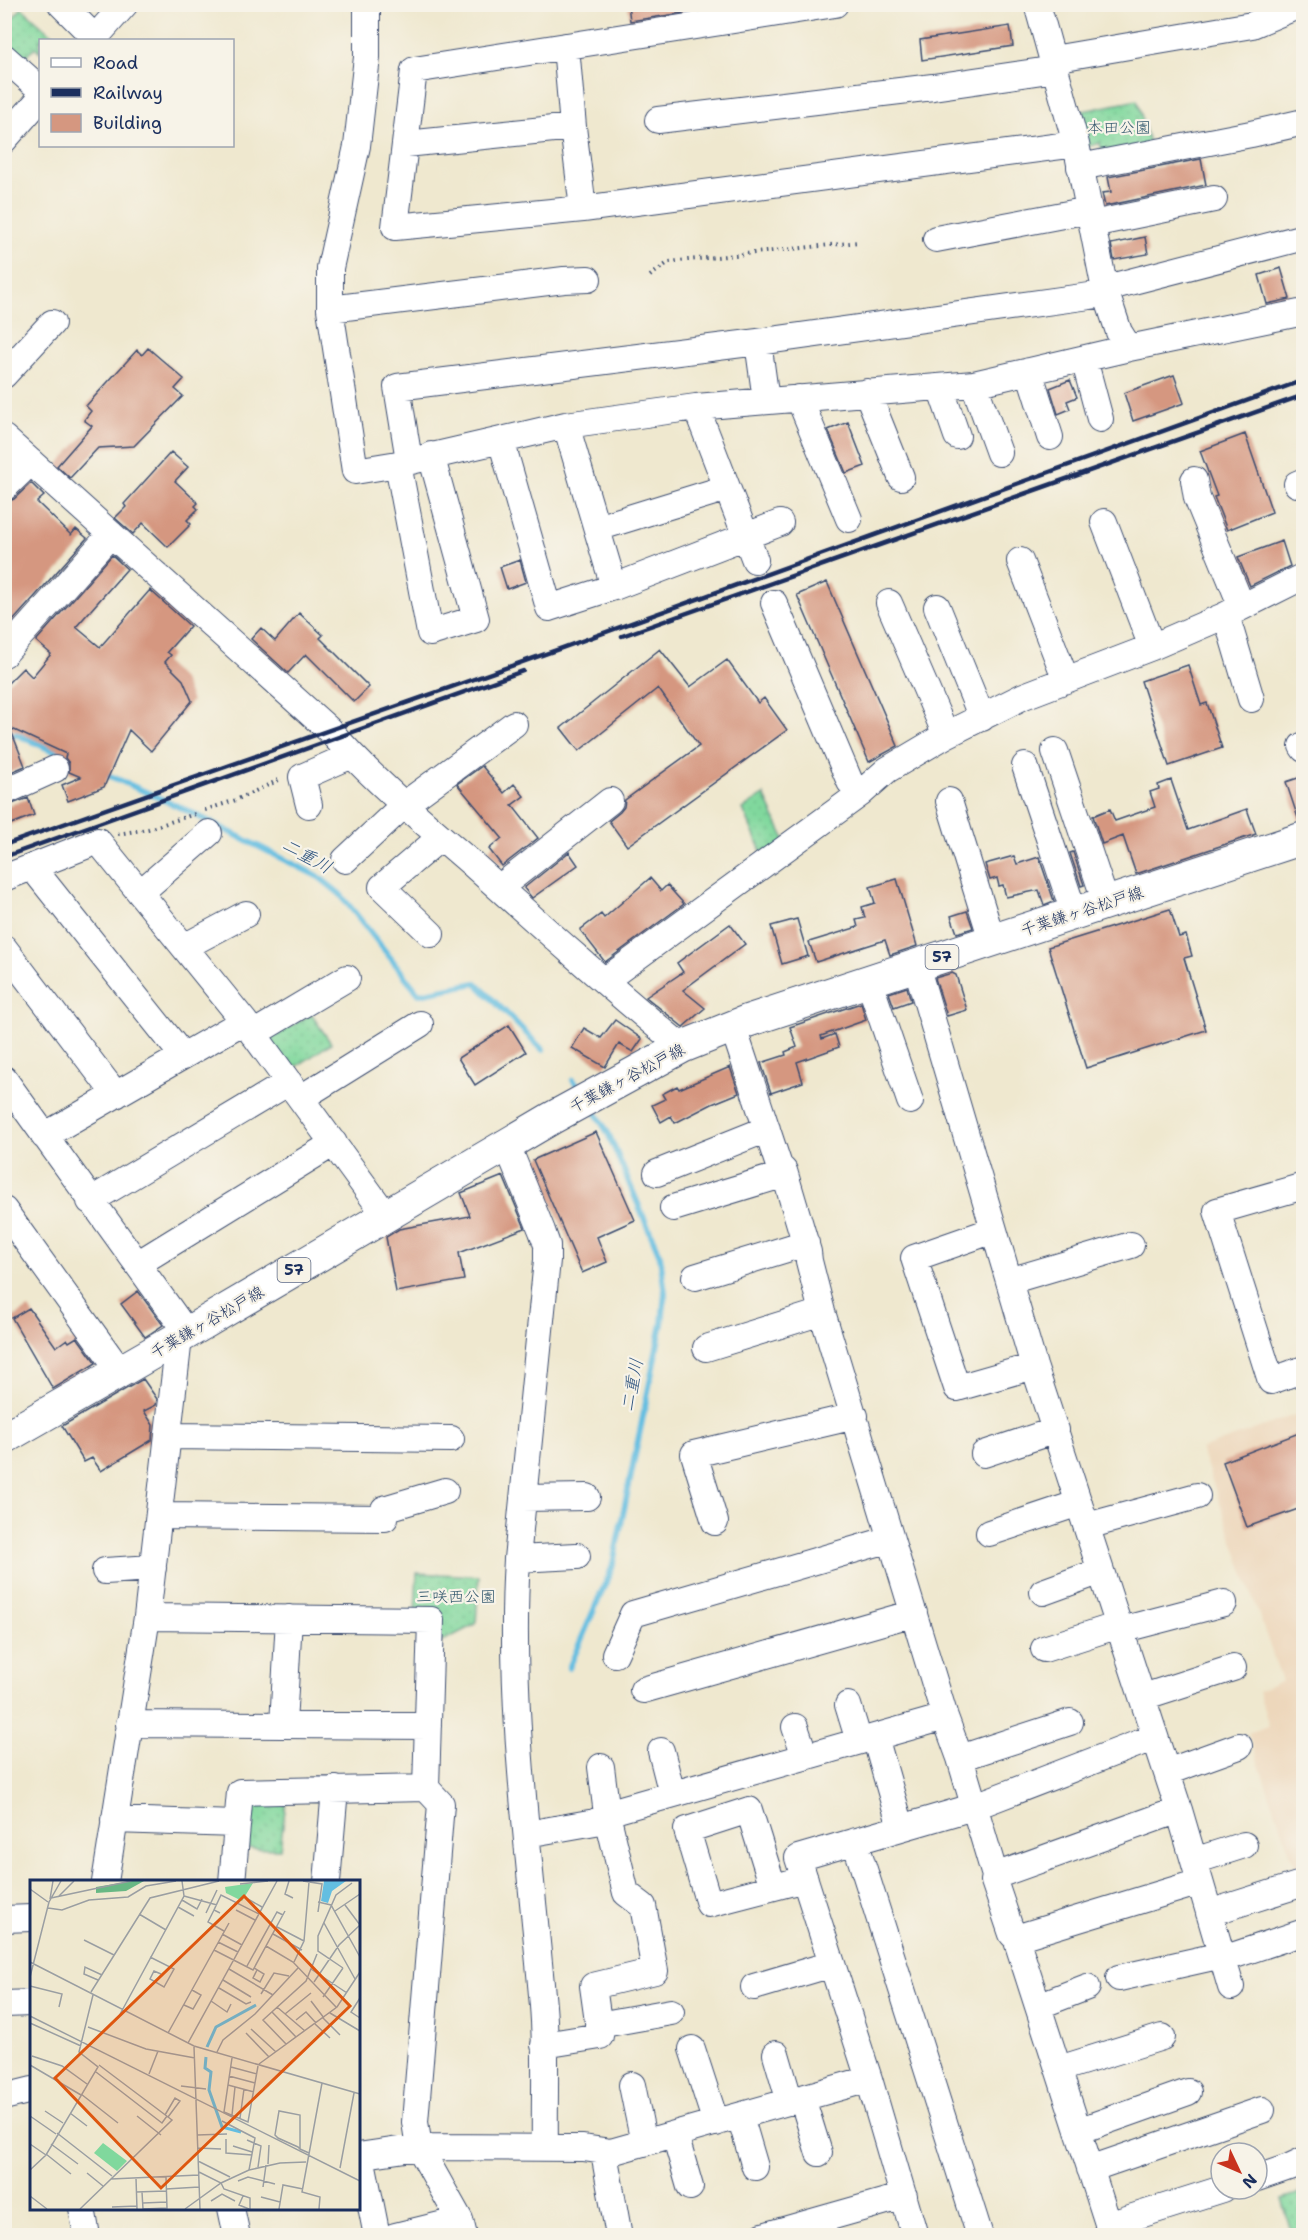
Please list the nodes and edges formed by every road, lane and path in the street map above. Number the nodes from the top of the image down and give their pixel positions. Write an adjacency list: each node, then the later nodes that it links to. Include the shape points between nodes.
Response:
1 (61, 4): 7 (street)
2 (125, 4): 7 (street)
3 (367, 4): 28 (street, via 367,57 357,147 330,268)
4 (836, 4): 8 (street)
5 (1037, 4): 10 (street)
6 (1302, 4): 10 (street, via 1252,25)
7 (94, 39)
8 (566, 46): 15 (street); 17 (street, via 414,70)
9 (4, 57): 11 (street)
10 (1054, 64): 13 (street, via 933,87); 18 (street)
11 (39, 88)
12 (39, 100): 16 (street)
13 (658, 120)
14 (1304, 122): 18 (street, via 1251,134)
15 (573, 127): 17 (street); 20 (street)
16 (4, 140)
17 (406, 144): 20 (street, via 394,227)
18 (1078, 155): 20 (street); 21 (street)
19 (1214, 199): 21 (street)
20 (583, 209)
21 (1090, 217): 23 (street); 27 (street)
22 (1304, 237): 27 (street)
23 (936, 238)
24 (859, 242): 25 (path, via 669,262)
25 (650, 276)
26 (588, 279): 28 (street)
27 (1105, 290): 31 (street); 32 (street, via 1119,332)
28 (330, 309): 49 (street, via 355,471)
29 (1304, 312): 32 (street)
30 (52, 323): 35 (street)
31 (758, 342): 40 (street); 49 (street, via 397,387)
32 (1129, 348): 33 (street)
33 (1084, 359): 34 (street); 42 (street)
34 (1029, 371): 36 (street); 45 (street)
35 (4, 375)
36 (974, 384): 37 (street); 48 (street)
37 (940, 387): 38 (street); 44 (street)
38 (867, 392): 39 (street); 51 (street)
39 (799, 398): 40 (street); 55 (street)
40 (766, 400): 41 (street)
41 (696, 407): 43 (street); 54 (street)
42 (1101, 419)
43 (566, 425): 47 (street); 58 (street)
44 (957, 436)
45 (1050, 437)
46 (4, 438): 50 (street)
47 (501, 440): 49 (street); 64 (street, via 549,608)
48 (999, 453)
49 (413, 460): 49 (street, via 476,619 430,633)
50 (31, 462): 53 (street); 59 (street)
51 (901, 477)
52 (1194, 480): 68 (street)
53 (4, 488)
54 (727, 488): 58 (street); 60 (street)
55 (849, 519)
56 (1104, 522): 69 (street)
57 (780, 523): 60 (street)
58 (597, 528): 64 (street)
59 (111, 534): 70 (street); 77 (street)
60 (745, 535): 61 (street); 64 (street)
61 (755, 560)
62 (1020, 561): 71 (street)
63 (1304, 576): 68 (street)
64 (614, 587)
65 (774, 603): 82 (street, via 849,782)
66 (889, 603): 75 (street)
67 (937, 607): 73 (street)
68 (1234, 611): 69 (street); 72 (street)
69 (1152, 647): 71 (street)
70 (6, 648)
71 (1066, 680): 73 (street)
72 (1251, 699)
73 (982, 718): 75 (street)
74 (514, 724): 85 (street)
75 (946, 735): 82 (street, via 886,770)
76 (1055, 751): 96 (street)
77 (352, 755): 80 (street); 85 (street)
78 (1025, 766): 97 (street)
79 (55, 769): 81 (street)
80 (302, 777): 86 (street); 90 (path, via 294,774 236,800)
81 (4, 792)
82 (860, 794): 105 (street)
83 (610, 801): 94 (street)
84 (949, 801): 100 (street)
85 (405, 804): 88 (street); 91 (street)
86 (309, 805)
87 (209, 833): 95 (street)
88 (441, 837): 94 (street); 99 (street, via 382,887)
89 (1304, 838): 96 (main road, 千葉鎌ヶ谷松戸線 / 57)
90 (98, 842): 92 (street); 95 (street)
91 (345, 860)
92 (32, 867): 93 (street); 111 (street)
93 (4, 878)
94 (499, 888): 105 (street)
95 (140, 893): 101 (street)
96 (1106, 903): 97 (main road, 千葉鎌ヶ谷松戸線 / 57)
97 (1074, 913): 100 (main road, 千葉鎌ヶ谷松戸線 / 57)
98 (246, 914): 101 (street)
99 (431, 934)
100 (992, 940): 103 (main road, 千葉鎌ヶ谷松戸線 / 57)
101 (184, 947): 108 (street)
102 (4, 948): 114 (street)
103 (916, 965): 106 (main road, 千葉鎌ヶ谷松戸線 / 57); 127 (street)
104 (347, 978): 108 (street)
105 (604, 981): 110 (street)
106 (868, 981): 109 (main road, 千葉鎌ヶ谷松戸線 / 57); 115 (street)
107 (420, 1024): 113 (street)
108 (249, 1027): 111 (street); 113 (street)
109 (733, 1027): 110 (main road, 千葉鎌ヶ谷松戸線 / 57); 116 (street)
110 (677, 1042): 119 (main road, 千葉鎌ヶ谷松戸線 / 57)
111 (183, 1056): 114 (street)
112 (4, 1079): 117 (street)
113 (295, 1090): 118 (street); 123 (street)
114 (116, 1095): 117 (street)
115 (910, 1101)
116 (767, 1129): 120 (street); 121 (street)
117 (44, 1136): 123 (street)
118 (334, 1143): 126 (street); 130 (street)
119 (507, 1145): 126 (main road, 千葉鎌ヶ谷松戸線 / 57); 148 (street, via 547,1245)
120 (657, 1173)
121 (785, 1174): 124 (street); 128 (street)
122 (1304, 1186): 137 (street, via 1217,1211 1270,1381)
123 (90, 1201): 130 (street)
124 (673, 1208)
125 (4, 1210): 138 (street)
126 (382, 1210): 134 (main road, 千葉鎌ヶ谷松戸線 / 57)
127 (994, 1230): 132 (street); 136 (street, via 914,1258 957,1388)
128 (806, 1243): 131 (street); 133 (street)
129 (1131, 1245): 132 (street)
130 (139, 1263): 134 (street)
131 (695, 1277)
132 (1009, 1281): 136 (street)
133 (822, 1312): 135 (street); 139 (street)
134 (182, 1331): 138 (main road, 千葉鎌ヶ谷松戸線 / 57); 141 (street)
135 (706, 1348)
136 (1034, 1366): 140 (street)
137 (1304, 1369)
138 (120, 1371): 142 (main road, 千葉鎌ヶ谷松戸線 / 57)
139 (855, 1416): 151 (street, via 694,1454); 153 (street)
140 (1056, 1430): 144 (street); 149 (street)
141 (168, 1436): 143 (street); 150 (street)
142 (4, 1438)
143 (451, 1439)
144 (984, 1454)
145 (445, 1491): 150 (street, via 384,1509 385,1518)
146 (1197, 1496): 149 (street)
147 (587, 1497): 148 (street)
148 (523, 1498): 155 (street)
149 (1083, 1515): 152 (street); 158 (street)
150 (159, 1516): 156 (street)
151 (715, 1522)
152 (989, 1533)
153 (891, 1539): 161 (street); 166 (street, via 633,1614)
154 (577, 1556): 155 (street)
155 (517, 1559): 194 (street, via 515,1681)
156 (153, 1568): 157 (street); 162 (street)
157 (105, 1570)
158 (1101, 1570): 159 (street); 164 (street)
159 (1043, 1592)
160 (1224, 1603): 164 (street)
161 (914, 1613): 168 (street); 171 (street)
162 (147, 1617): 163 (street); 173 (street)
163 (289, 1618): 174 (street); 175 (street, via 431,1620)
164 (1120, 1627): 165 (street); 169 (street)
165 (1044, 1649)
166 (615, 1654)
167 (1233, 1668): 169 (street)
168 (643, 1690)
169 (1143, 1697): 177 (street)
170 (848, 1705): 178 (street)
171 (945, 1717): 178 (street); 182 (street)
172 (1070, 1722): 182 (street)
173 (129, 1724): 174 (street); 191 (street)
174 (283, 1725): 175 (street)
175 (428, 1726): 185 (street)
176 (795, 1727): 181 (street)
177 (1155, 1737): 184 (street); 188 (street)
178 (867, 1739): 181 (street); 193 (street)
179 (1239, 1746): 184 (street)
180 (661, 1751): 187 (street)
181 (805, 1756): 187 (street)
182 (960, 1758): 188 (street)
183 (601, 1767): 190 (street)
184 (1167, 1772): 189 (street)
185 (426, 1788): 186 (street); 238 (street, via 441,1804 415,2122)
186 (335, 1790): 192 (street, via 240,1792); 202 (street)
187 (672, 1794): 190 (street)
188 (974, 1807): 193 (street); 198 (street)
189 (1179, 1810): 197 (street); 198 (street)
190 (608, 1814): 194 (street, via 595,1821); 220 (street, via 626,1893 643,1906 655,1971 593,1986)
191 (114, 1820): 192 (street); 200 (street)
192 (236, 1824): 201 (street)
193 (901, 1827): 195 (street)
194 (527, 1834): 222 (street)
195 (855, 1841): 199 (street, via 798,1858); 261 (street)
196 (1244, 1845): 197 (street)
197 (1197, 1872): 205 (street); 209 (street)
198 (995, 1876): 209 (street)
199 (805, 1879): 204 (street); 211 (street)
200 (105, 1880)
201 (232, 1880)
202 (327, 1880)
203 (1304, 1882): 205 (street)
204 (773, 1887)
205 (1209, 1913): 210 (street)
206 (30, 1918): 207 (street)
207 (4, 1919)
208 (1304, 1932): 210 (street)
209 (1016, 1938): 218 (street)
210 (1222, 1957): 212 (street); 215 (street)
211 (832, 1964): 213 (street); 226 (street)
212 (1119, 1978)
213 (754, 1987)
214 (1087, 1987): 218 (street)
215 (1231, 1987)
216 (30, 2003): 217 (street)
217 (4, 2004)
218 (1038, 2006): 225 (street)
219 (671, 2012): 220 (street)
220 (598, 2025): 222 (street, via 600,2036)
221 (1162, 2037): 225 (street)
222 (544, 2045): 239 (street)
223 (692, 2049): 234 (street)
224 (776, 2054): 231 (street)
225 (1059, 2069): 235 (street)
226 (868, 2079): 231 (street); 249 (street)
227 (632, 2085): 237 (street)
228 (30, 2090): 230 (street)
229 (1188, 2092): 235 (street)
230 (4, 2097)
231 (796, 2100): 233 (street); 241 (street)
232 (1262, 2110): 245 (street)
233 (740, 2116): 234 (street); 244 (street)
234 (716, 2123): 236 (street)
235 (1078, 2131): 245 (street)
236 (675, 2135): 237 (street); 247 (street)
237 (644, 2143): 240 (street)
238 (419, 2146): 239 (street); 242 (street); 252 (street)
239 (545, 2147): 240 (street)
240 (604, 2153): 258 (street)
241 (819, 2153)
242 (360, 2156): 256 (street)
243 (1304, 2160): 246 (street)
244 (755, 2167)
245 (1090, 2169): 253 (street)
246 (1269, 2174)
247 (690, 2187)
248 (1209, 2194): 253 (street)
249 (903, 2196): 259 (street); 260 (street)
250 (82, 2210): 254 (street)
251 (231, 2210): 255 (street)
252 (462, 2228): 257 (street)
253 (1110, 2230)
254 (87, 2235)
255 (237, 2235)
256 (377, 2235)
257 (395, 2235)
258 (619, 2235)
259 (763, 2235)
260 (915, 2235)
261 (980, 2235)

